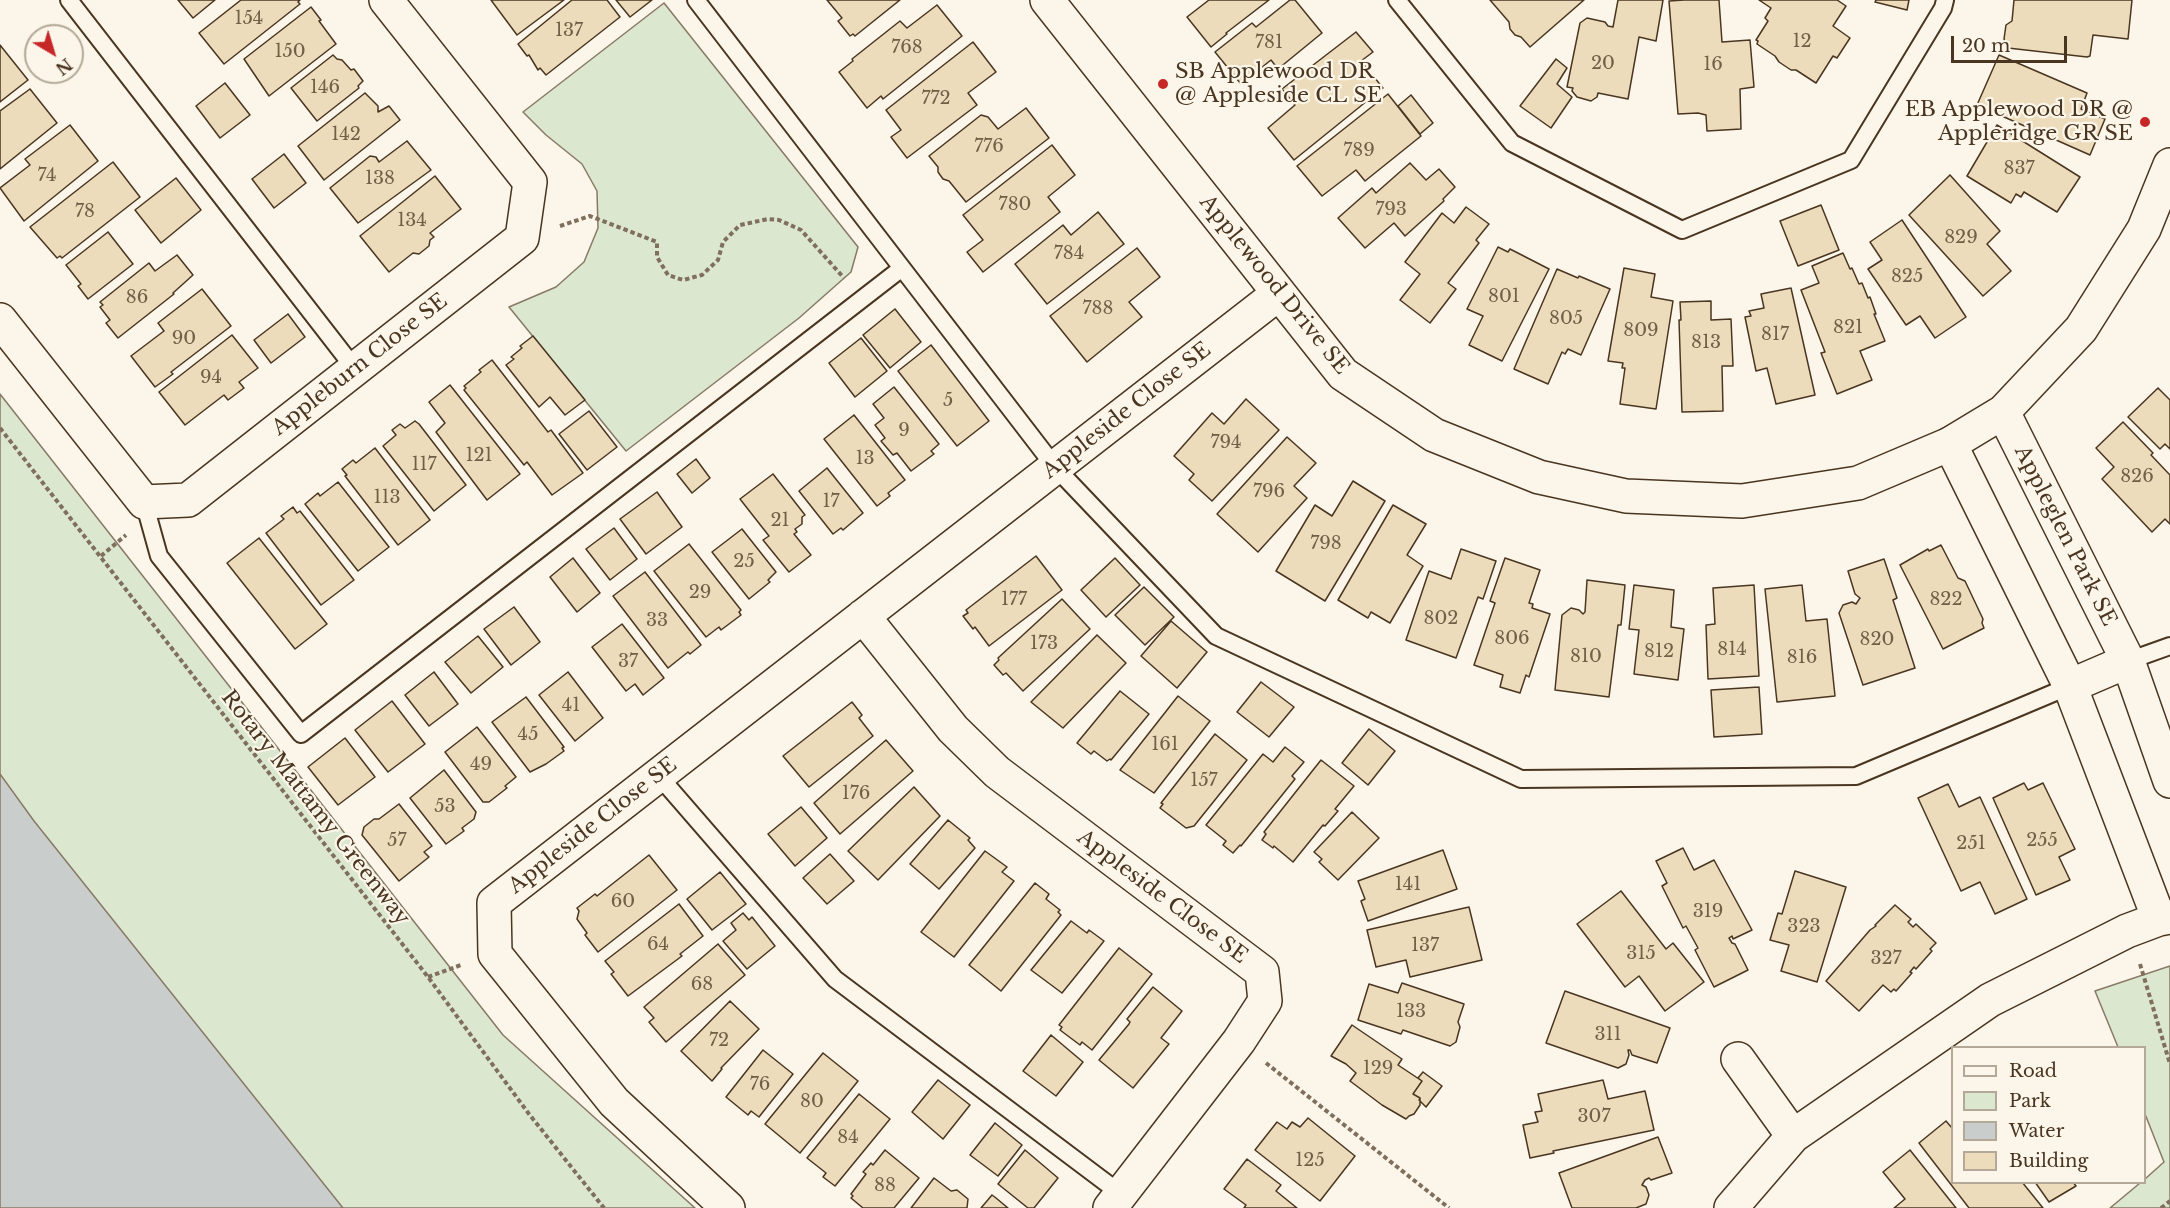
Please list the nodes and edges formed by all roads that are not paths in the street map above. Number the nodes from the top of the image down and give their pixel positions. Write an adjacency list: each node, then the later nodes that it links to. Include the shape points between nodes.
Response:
1 (69, 0): 11 (lane)
2 (387, 0): 11 (street, Appleburn Close SE, via 530,182 522,238)
3 (696, 0): 8 (lane)
4 (1047, 0): 9 (street, Applewood Drive SE)
5 (1397, 0): 6 (lane, via 1512,143 1682,230 1851,160)
6 (1945, 0)
7 (2170, 165): 12 (street, Applewood Drive SE, via 2144,229 2081,329)
8 (902, 268): 14 (lane); 15 (lane, via 301,734 159,556)
9 (1278, 294): 13 (street, Applewood Drive SE, via 1343,374 1434,435 1539,477 1615,494 1742,501 1858,483); 14 (street, Appleside Close SE)
10 (0, 320): 15 (street)
11 (355, 369): 15 (street, Appleburn Close SE, via 188,500)
12 (2003, 412): 13 (street, Applewood Drive SE); 18 (street, Appleglen Park SE)
13 (1950, 444): 19 (street)
14 (1055, 467): 16 (street, Appleside Close SE); 19 (lane, via 1216,636 1521,779 1856,776)
15 (144, 502)
16 (863, 616): 20 (street, Appleside Close SE); 25 (street, Appleside Close SE, via 953,729 998,772 1262,972 1265,1001 1239,1041)
17 (2170, 645): 18 (lane)
18 (2128, 661): 19 (street); 21 (street, Appleglen Park SE)
19 (2070, 686): 22 (street)
20 (658, 775): 25 (lane, via 835,979); 26 (street, Appleside Close SE, via 494,903 495,954 614,1102)
21 (2170, 781)
22 (2165, 918): 24 (street, via 2127,932 1990,1000)
23 (1738, 1059): 24 (street)
24 (1793, 1136): 27 (street)
25 (1115, 1201)
26 (728, 1208)
27 (1731, 1208)

